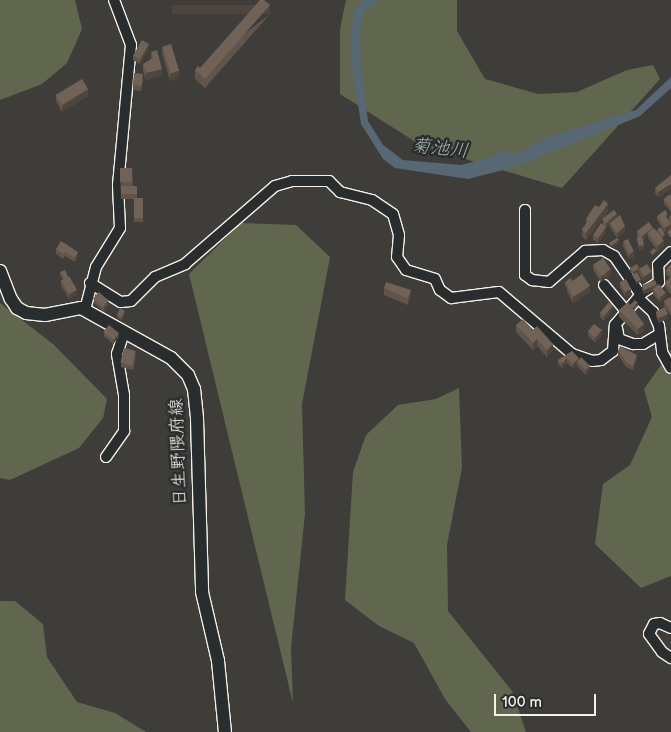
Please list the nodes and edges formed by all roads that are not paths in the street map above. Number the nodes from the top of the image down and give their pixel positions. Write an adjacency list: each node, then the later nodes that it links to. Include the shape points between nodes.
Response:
1 (114, 0): 5 (street, via 130,45 118,186 120,228)
2 (525, 210): 7 (street, via 525,275 532,280 550,282 585,251 603,250 614,256)
3 (671, 252): 7 (street, via 658,265 659,282)
4 (0, 272): 8 (main road, 日生野隈府線, via 17,308 26,313 34,316 70,308)
5 (90, 283): 8 (street); 10 (street, via 121,302 131,301 155,277 185,264 275,186 292,181 329,181 340,192 372,200 393,214 400,235 396,250 399,263 406,270 435,279 446,297 500,292 572,354 592,361 601,360 613,351)
6 (604, 285): 9 (street)
7 (640, 297): 9 (street); 12 (street, via 653,312 659,326)
8 (85, 310): 11 (main road, 日生野隈府線)
9 (627, 312): 10 (street)
10 (616, 324): 12 (street, via 619,339 627,343 643,344)
11 (124, 332): 14 (street, via 117,362 124,394 124,431); 17 (main road, 日生野隈府線, via 181,366 194,390 200,570 222,686)
12 (658, 335): 13 (street, via 662,352)
13 (671, 368)
14 (106, 457)
15 (671, 628): 16 (street, via 654,624 649,634 662,652)
16 (671, 658)
17 (225, 732)

